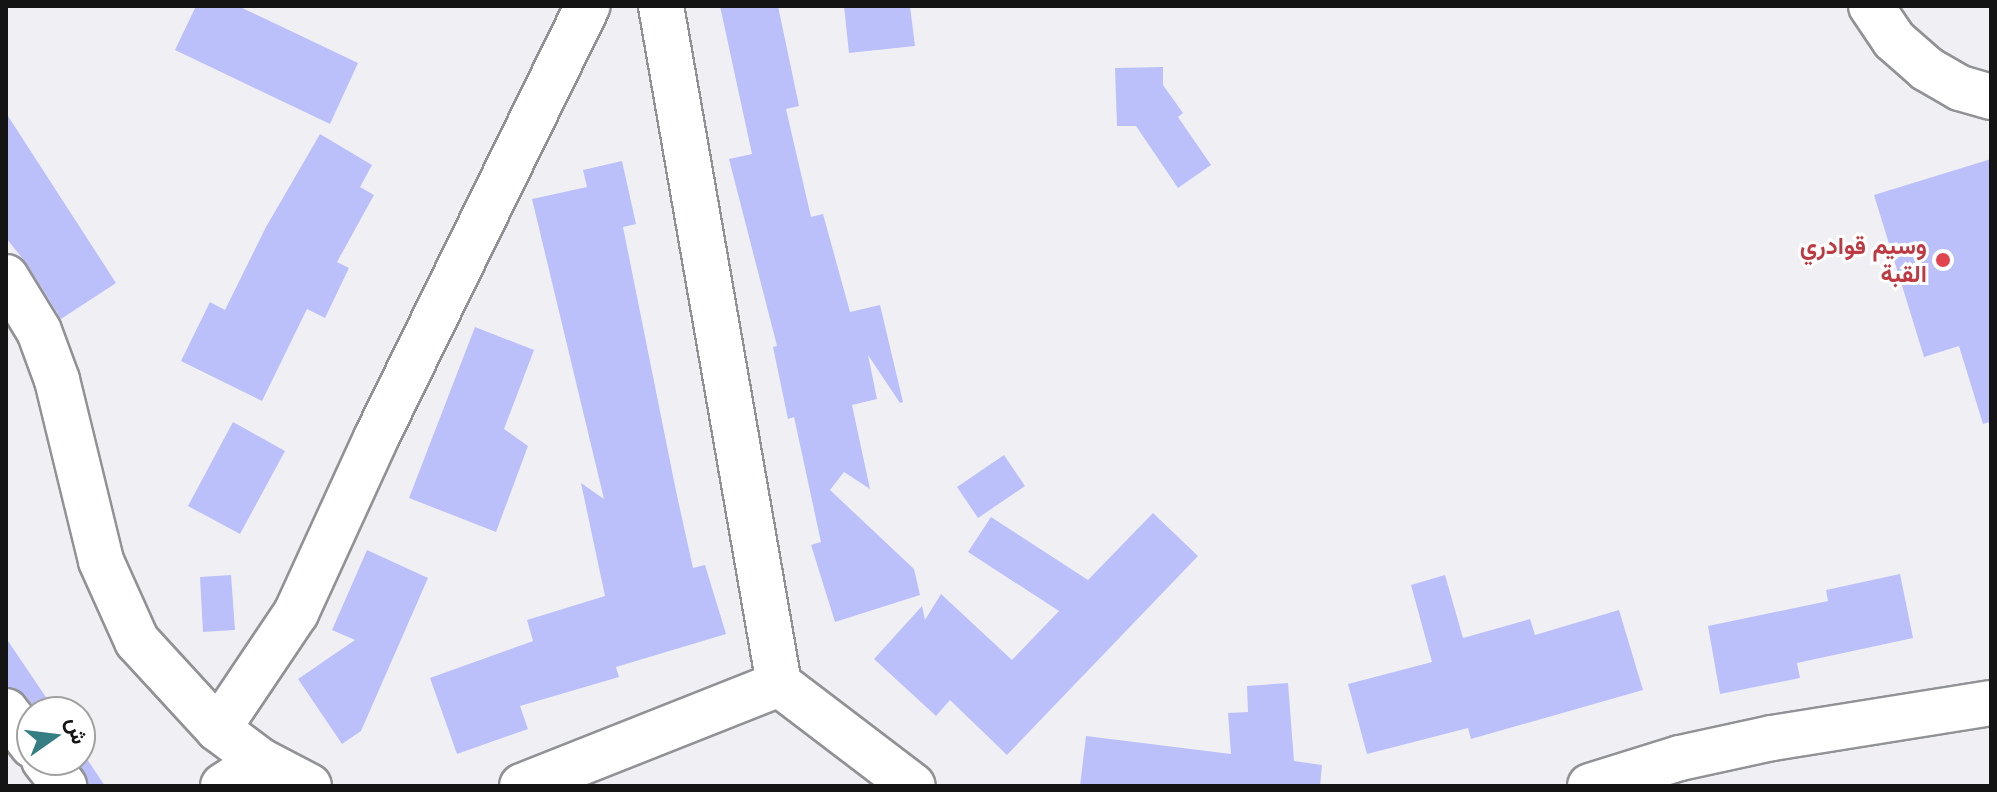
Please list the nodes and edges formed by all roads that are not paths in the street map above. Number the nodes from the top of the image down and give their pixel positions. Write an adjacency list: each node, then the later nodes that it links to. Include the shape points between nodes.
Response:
1 (588, 6): 8 (street, via 296,613)
2 (661, 6): 6 (street)
3 (1871, 6): 4 (street, via 1894,40 1927,69 1960,88)
4 (1991, 97)
5 (6, 277): 8 (street, via 39,331 57,380 101,561 137,641)
6 (779, 684): 12 (street); 13 (street)
7 (1991, 703): 14 (street, via 1772,738 1680,758)
8 (218, 729): 9 (street)
9 (261, 761): 10 (street); 11 (street)
10 (223, 786)
11 (309, 786)
12 (522, 786)
13 (913, 786)
14 (1590, 786)

